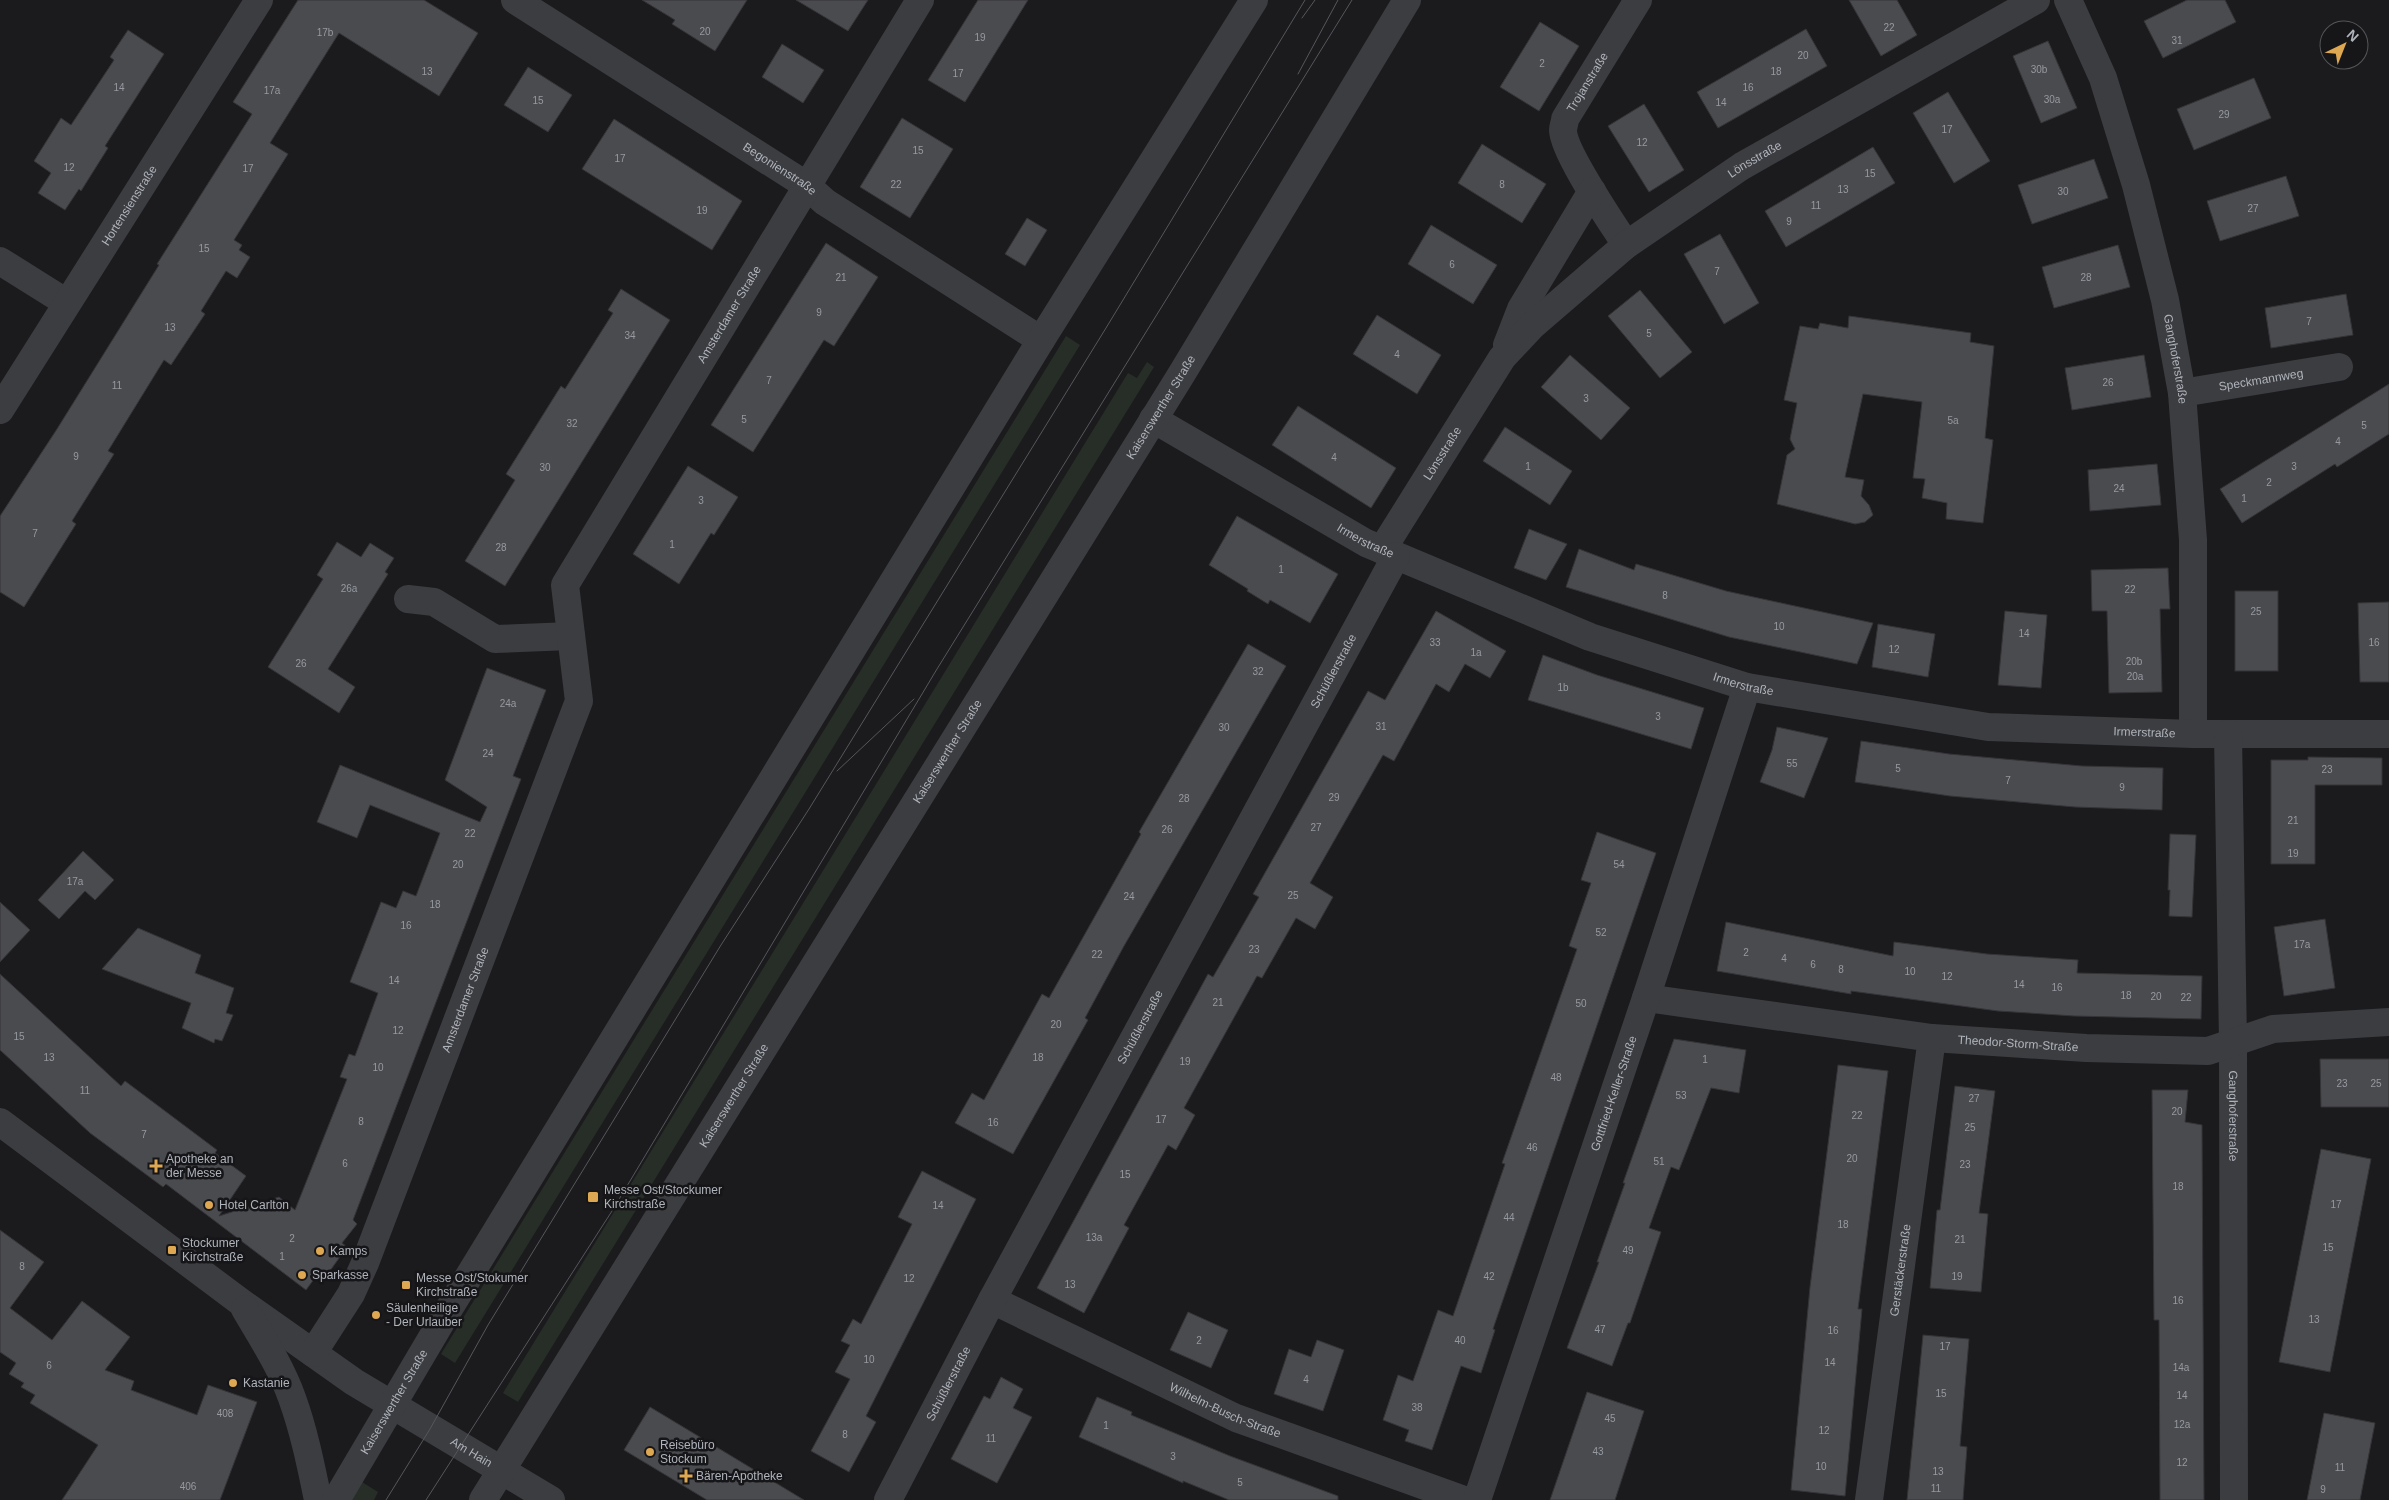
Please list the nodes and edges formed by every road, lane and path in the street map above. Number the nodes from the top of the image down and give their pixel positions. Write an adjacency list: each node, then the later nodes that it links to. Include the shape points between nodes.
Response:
1 (259, 0): 13 (street, Hortensienstraße)
2 (515, 0): 9 (street, Begonienstraße)
3 (920, 0): 9 (street, Amsterdamer Straße)
4 (1254, 0): 14 (street, Kaiserswerther Straße)
5 (1407, 0): 19 (street, Kaiserswerther Straße)
6 (1638, 0): 10 (street, Trojanstraße, via 1565,119 1566,144)
7 (2036, 0): 11 (street, Lönsstraße, via 1742,166)
8 (2068, 0): 17 (street, Ganghoferstraße, via 2103,78 2136,185 2165,300)
9 (806, 185): 14 (street, Begonienstraße, via 825,202); 22 (street, Amsterdamer Straße, via 565,585)
10 (1592, 191): 11 (street, Trojanstraße); 15 (street, Lönsstraße, via 1521,309)
11 (1626, 245): 15 (street, Lönsstraße, via 1532,326)
12 (0, 261): 13 (street)
13 (67, 303): 18 (street, Hortensienstraße)
14 (1041, 340): 36 (street, Kaiserswerther Straße)
15 (1502, 358): 20 (street, Lönsstraße)
16 (2339, 367): 17 (street, Speckmannweg)
17 (2182, 393): 24 (street, Ganghoferstraße, via 2193,540)
18 (0, 410)
19 (1153, 420): 20 (street, Irmerstraße, via 1358,539); 37 (street, Kaiserswerther Straße)
20 (1389, 553): 23 (street, Irmerstraße, via 1590,637); 32 (street, Schüßlerstraße)
21 (408, 599): 22 (street, via 434,602 496,639)
22 (571, 636): 35 (street, Amsterdamer Straße, via 579,701 365,1264)
23 (1747, 687): 24 (street, Irmerstraße, via 1988,727); 27 (street, Gottfried-Keller-Straße)
24 (2193, 734): 25 (street, Irmerstraße)
25 (2228, 734): 26 (street, Irmerstraße); 30 (street, Ganghoferstraße)
26 (2389, 734)
27 (1646, 998): 29 (street, Theodor-Storm-Straße); 44 (street, Gottfried-Keller-Straße)
28 (2389, 1022): 30 (street, Theodor-Storm-Straße, via 2273,1029)
29 (1932, 1038): 30 (street, Theodor-Storm-Straße, via 2086,1048 2208,1051); 45 (street, Gerstäckerstraße)
30 (2233, 1043): 46 (street, Ganghoferstraße)
31 (0, 1122): 33 (street)
32 (992, 1300): 42 (street, Schüßlerstraße); 43 (street, Wilhelm-Busch-Straße, via 1236,1418)
33 (242, 1303): 34 (street); 35 (street)
34 (269, 1351): 35 (street, via 296,1363); 39 (street, via 292,1398)
35 (322, 1360): 36 (street)
36 (391, 1406): 37 (street, Am Hain); 40 (street, Kaiserswerther Straße)
37 (501, 1470): 38 (street, Am Hain); 41 (street, Kaiserswerther Straße)
38 (540, 1497)
39 (318, 1500)
40 (336, 1500)
41 (483, 1500)
42 (888, 1500)
43 (1464, 1500)
44 (1477, 1500)
45 (1869, 1500)
46 (2234, 1500)

